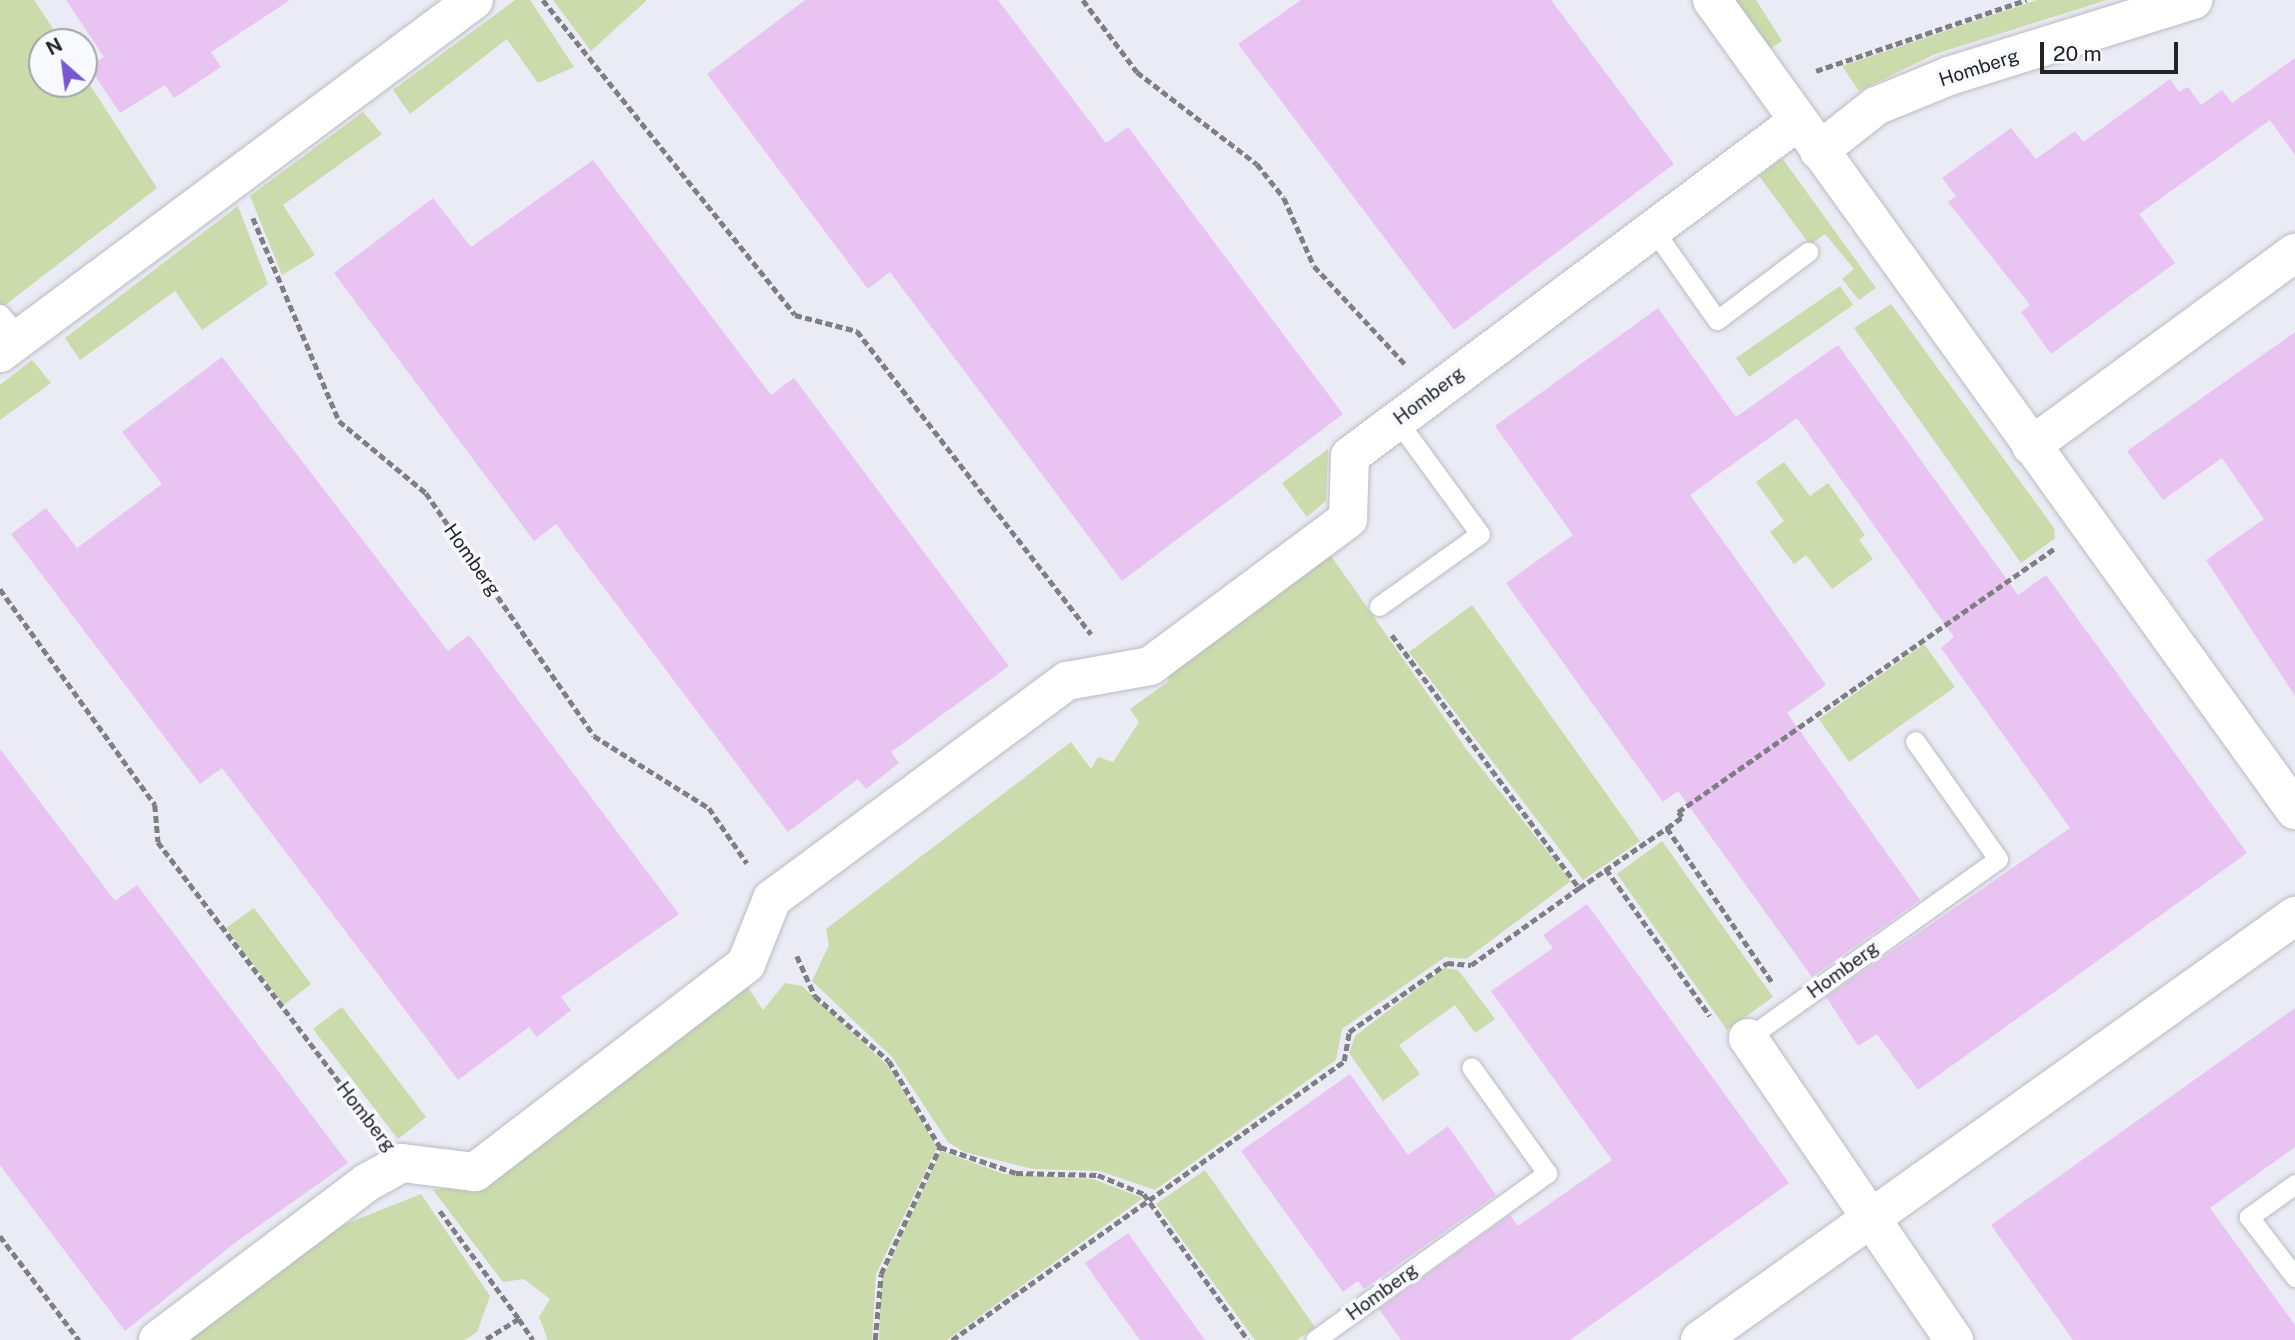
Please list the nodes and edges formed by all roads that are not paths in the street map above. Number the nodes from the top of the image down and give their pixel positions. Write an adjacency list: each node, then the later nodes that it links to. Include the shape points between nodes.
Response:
1 (474, 0): 8 (street)
2 (1712, 0): 4 (street)
3 (2193, 0): 4 (street, Homberg, via 1949,76)
4 (1808, 136): 5 (street, Homberg); 10 (street)
5 (1653, 229): 6 (lane, via 1717,320); 9 (street, Homberg)
6 (1808, 252)
7 (2295, 253): 10 (street)
8 (7, 335)
9 (1398, 420): 11 (lane, via 1480,534); 21 (street, Homberg, via 1350,456 1348,519 1150,666 1067,681 772,899 746,964 475,1172 402,1163 344,1199)
10 (2031, 446): 13 (street)
11 (1380, 606)
12 (1915, 741): 16 (lane, Homberg, via 1998,859)
13 (2283, 769): 14 (street)
14 (2295, 810)
15 (2295, 916): 19 (street)
16 (1748, 1038): 19 (street)
17 (1471, 1067): 22 (lane, Homberg, via 1547,1173)
18 (2295, 1184): 20 (lane, via 2249,1217)
19 (1871, 1217): 23 (street); 24 (street)
20 (2295, 1277)
21 (158, 1340)
22 (1315, 1340)
23 (1700, 1340)
24 (1954, 1340)

